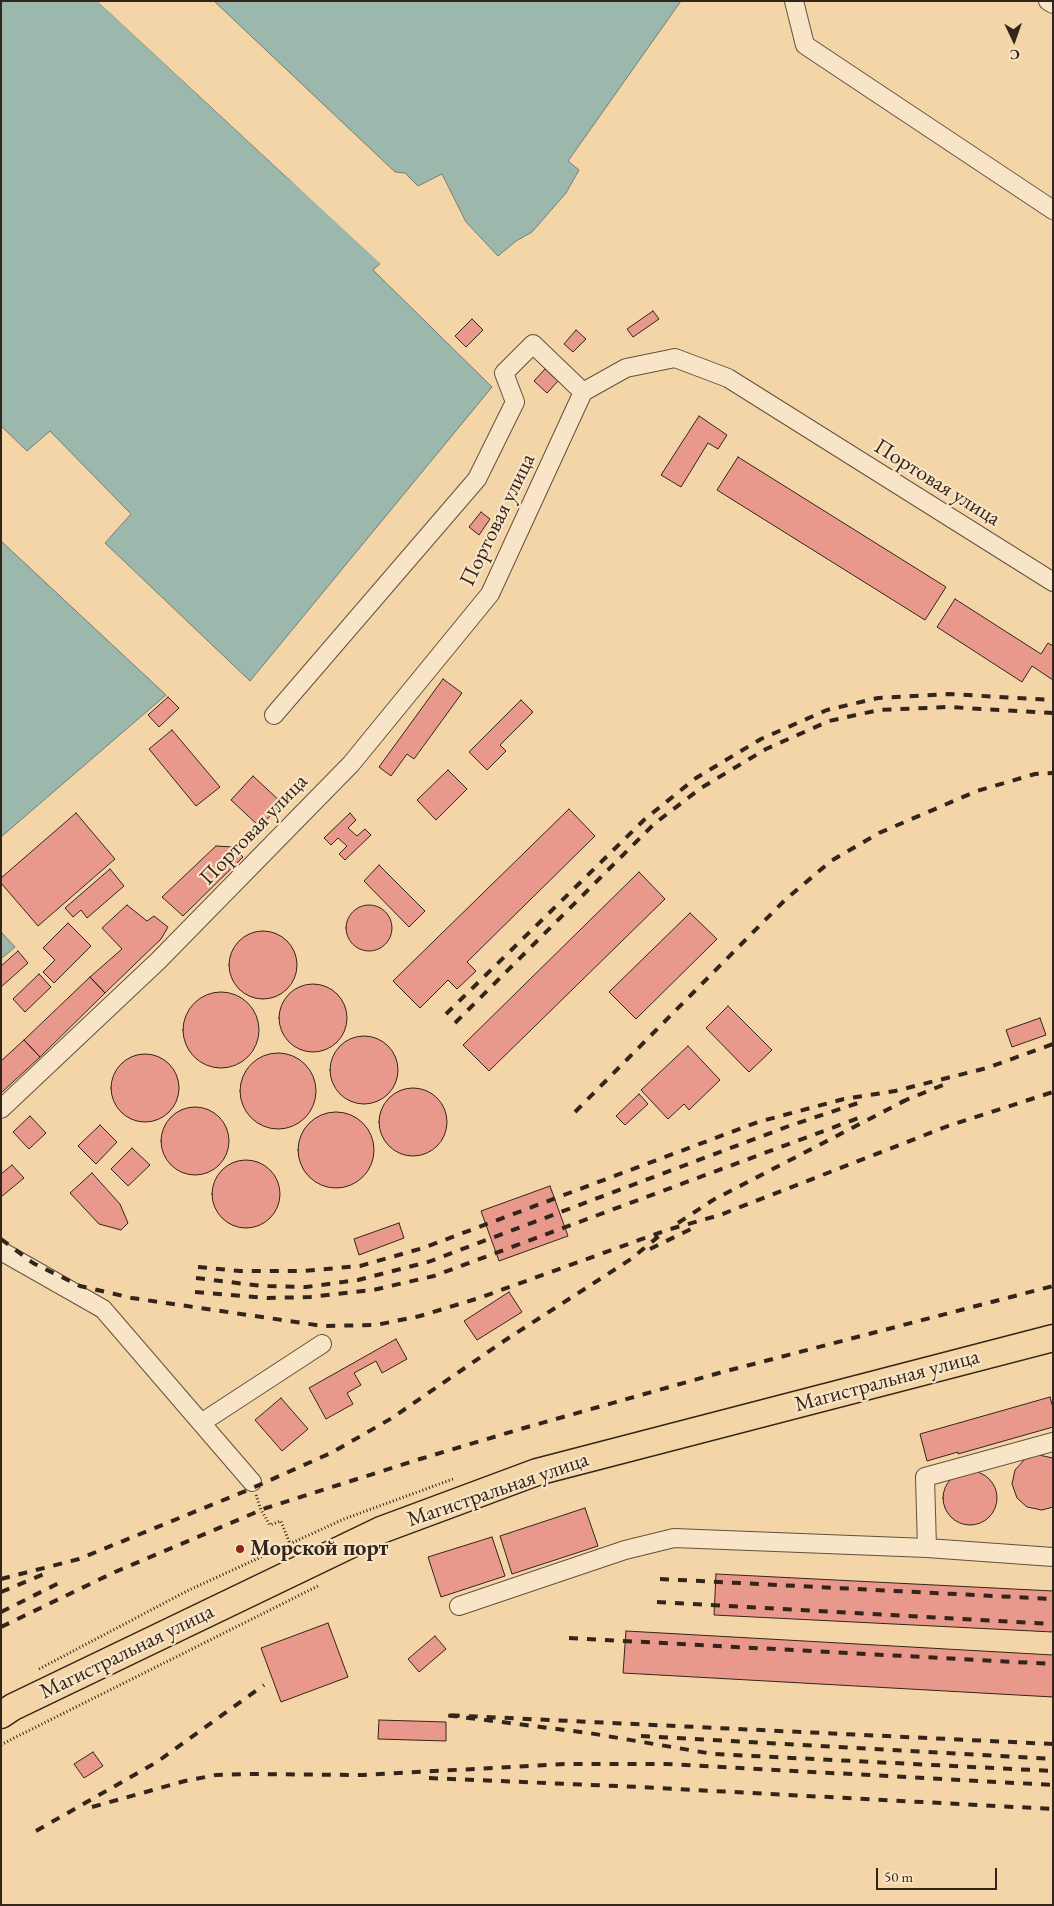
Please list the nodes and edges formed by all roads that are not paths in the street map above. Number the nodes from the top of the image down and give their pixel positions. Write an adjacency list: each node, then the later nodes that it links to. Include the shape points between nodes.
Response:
1 (794, 1): 4 (street, via 805,45)
2 (1048, 1): 3 (street)
3 (1053, 4)
4 (1053, 210)
5 (583, 392): 6 (street, Портовая улица, via 626,368 675,358 728,378); 7 (street, via 534,344 504,373 515,402 477,479); 8 (street, Портовая улица, via 490,594 350,764 158,961)
6 (1053, 582)
7 (274, 715)
8 (1, 1109)
9 (1, 1251): 12 (street, via 103,1309)
10 (1053, 1338): 18 (highway, Магистральная улица, via 537,1472 381,1530)
11 (322, 1344): 12 (street)
12 (201, 1423): 14 (street)
13 (1053, 1442): 15 (street, via 925,1477)
14 (252, 1482)
15 (927, 1548): 16 (street); 17 (street, via 674,1538 625,1550)
16 (1053, 1558)
17 (459, 1606)
18 (1, 1715)

